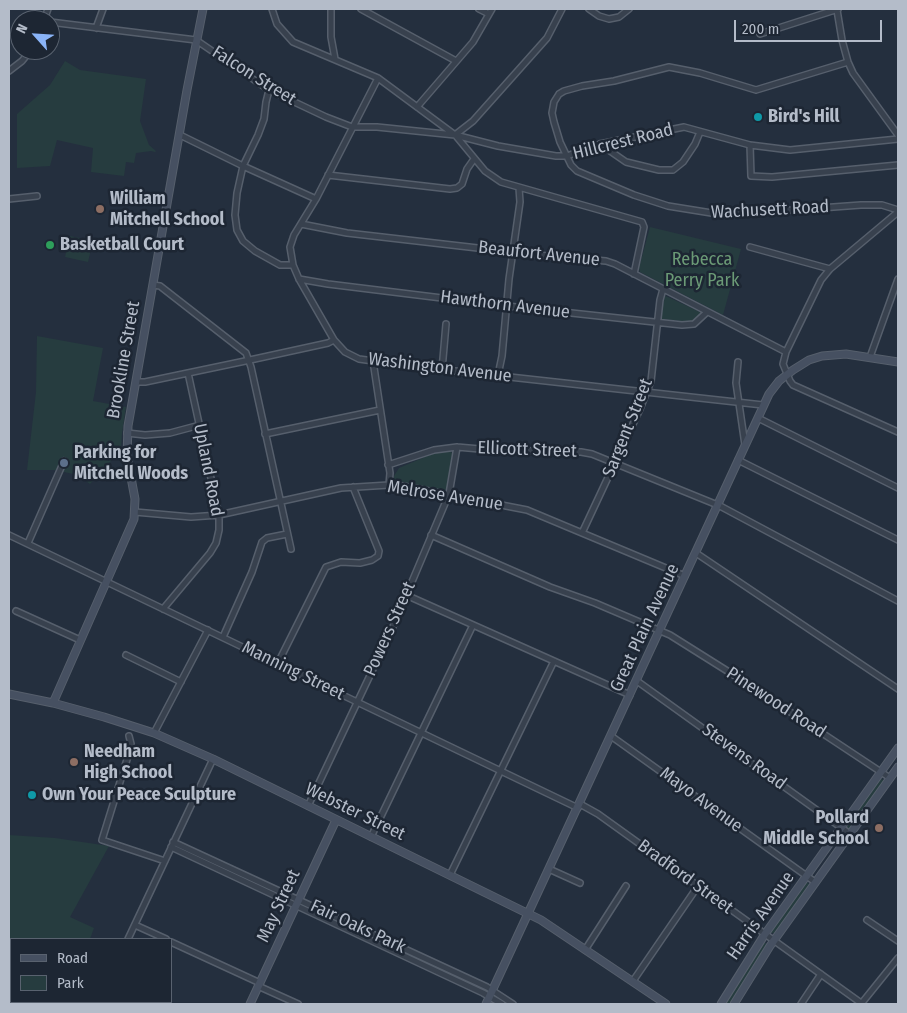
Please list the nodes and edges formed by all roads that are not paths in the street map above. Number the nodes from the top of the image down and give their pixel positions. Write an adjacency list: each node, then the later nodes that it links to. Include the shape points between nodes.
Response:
1 (103, 9): 13 (street)
2 (203, 9): 15 (street, Brookline Street)
3 (272, 9): 17 (street, Hillcrest Road, via 276,24 293,42)
4 (331, 9): 17 (street)
5 (362, 9): 18 (street)
6 (479, 9): 11 (street)
7 (562, 9): 27 (street, via 540,47 473,121)
8 (589, 9): 9 (street, via 609,19 619,17)
9 (629, 9)
10 (838, 9): 14 (street); 19 (street)
11 (490, 11): 18 (street, via 473,42)
12 (60, 23): 13 (street, Falcon Street)
13 (96, 28): 15 (street, Falcon Street)
14 (760, 34)
15 (196, 40): 22 (street, Falcon Street); 26 (street, Brookline Street)
16 (23, 60): 20 (street)
17 (335, 60): 21 (street, Hillcrest Road)
18 (456, 61): 23 (street)
19 (848, 62): 28 (street); 31 (street, Wachusett Road, via 756,90 700,73 669,68 564,91 554,102 552,113)
20 (9, 71)
21 (378, 78): 23 (street, Hillcrest Road); 24 (street)
22 (269, 90): 24 (street, Falcon Street); 34 (street, via 264,119)
23 (417, 107): 27 (street, Hillcrest Road)
24 (352, 127): 27 (street, Falcon Street, via 376,126); 35 (street)
25 (700, 132): 29 (street, Hillcrest Road, via 684,127); 29 (street, via 683,162 673,170 626,162); 30 (street, Hillcrest Road)
26 (180, 135): 34 (street); 49 (street, Brookline Street)
27 (456, 135): 31 (street, Hillcrest Road, via 521,150); 32 (street)
28 (898, 137): 30 (street, Hillcrest Road, via 790,150)
29 (600, 144): 31 (street, Hillcrest Road)
30 (750, 145): 33 (street, via 751,176 772,177)
31 (567, 156): 40 (street, Wachusett Road, via 577,171 591,178 668,206 700,212 724,215 882,204)
32 (474, 159): 35 (street, via 462,184 450,190); 36 (street, via 492,177)
33 (898, 164)
34 (242, 166): 39 (street); 44 (street, via 236,208 237,230 243,241 255,251 280,265)
35 (328, 176): 39 (street)
36 (519, 188): 43 (street); 46 (street, via 642,222 644,227)
37 (37, 196): 38 (street)
38 (9, 199)
39 (316, 199): 41 (street)
40 (898, 211): 45 (street)
41 (301, 224): 43 (street, Beaufort Avenue, via 347,233); 44 (street, via 290,247)
42 (750, 246): 45 (street)
43 (514, 251): 46 (street, Beaufort Avenue, via 606,261); 51 (street)
44 (293, 265): 47 (street, Washington Avenue)
45 (830, 269): 56 (street, via 821,280)
46 (634, 274): 50 (street, Beaufort Avenue)
47 (299, 279): 51 (street, Hawthorn Avenue); 55 (street, Washington Avenue)
48 (898, 279): 57 (street)
49 (153, 285): 58 (street, via 160,286 246,353); 66 (street, Brookline Street)
50 (663, 289): 52 (street, Beaufort Avenue); 53 (street, Sargent Street)
51 (507, 306): 53 (street, Hawthorn Avenue); 65 (street)
52 (707, 312): 53 (street, Hawthorn Avenue, via 699,321 689,325); 56 (street, Beaufort Avenue)
53 (657, 322): 67 (street, Sargent Street, via 651,382)
54 (446, 324): 62 (street)
55 (334, 340): 58 (street); 59 (street, Washington Avenue, via 345,352)
56 (786, 352): 64 (street, via 783,364)
57 (870, 357): 61 (street, Great Plain Avenue); 64 (street, Great Plain Avenue, via 822,356)
58 (250, 360): 63 (street); 75 (street)
59 (373, 361): 62 (street, Washington Avenue); 70 (street)
60 (738, 362): 68 (street, via 736,383)
61 (898, 362)
62 (442, 370): 65 (street, Washington Avenue)
63 (188, 373): 66 (street); 72 (street, Upland Road)
64 (787, 374): 69 (street, Great Plain Avenue); 73 (street, via 793,385)
65 (498, 375): 67 (street, Washington Avenue)
66 (136, 382): 74 (street, Brookline Street)
67 (647, 391): 68 (street, Washington Avenue); 80 (street, Sargent Street)
68 (740, 403): 69 (street, Washington Avenue); 76 (street)
69 (763, 405): 71 (street, Great Plain Avenue)
70 (380, 410): 75 (street); 81 (street)
71 (758, 418): 76 (street, Great Plain Avenue); 84 (street)
72 (200, 425): 74 (street, via 170,433); 89 (street, Upland Road)
73 (898, 432)
74 (127, 433): 88 (street, Brookline Street)
75 (265, 434): 86 (street)
76 (745, 445): 78 (street, Great Plain Avenue)
77 (458, 447): 80 (street, Ellicott Street, via 581,452); 81 (street, Ellicott Street, via 434,450); 85 (street, Powers Street)
78 (738, 460): 87 (street, Great Plain Avenue); 94 (street)
79 (64, 461): 95 (street)
80 (615, 464): 87 (street, Ellicott Street); 90 (street, Sargent Street)
81 (388, 465): 82 (street)
82 (389, 486): 83 (street, Melrose Avenue); 85 (street, Melrose Avenue)
83 (353, 487): 86 (street, Melrose Avenue); 111 (street, via 378,556 360,563 341,562 326,567)
84 (898, 488)
85 (449, 494): 90 (street, Melrose Avenue, via 527,510); 93 (street, Powers Street)
86 (279, 502): 89 (street, Melrose Avenue); 91 (street)
87 (718, 505): 97 (street, Great Plain Avenue); 101 (street, Ellicott Street)
88 (135, 512): 89 (street, Melrose Avenue, via 191,517); 99 (street, Brookline Street)
89 (219, 515): 102 (street, Upland Road, via 219,530 213,548)
90 (582, 533): 98 (street, Melrose Avenue)
91 (287, 534): 96 (street); 107 (street, via 262,542)
92 (9, 535): 95 (street, Manning Street)
93 (431, 535): 100 (street, Powers Street); 106 (street, Pinewood Road)
94 (898, 540)
95 (28, 543): 99 (street, Manning Street)
96 (290, 549)
97 (696, 554): 98 (street, Great Plain Avenue); 114 (street)
98 (686, 576): 106 (street, Great Plain Avenue)
99 (107, 581): 102 (street, Manning Street); 108 (street, Brookline Street)
100 (406, 595): 104 (street); 117 (street, Powers Street)
101 (898, 602)
102 (164, 609): 105 (street, Manning Street)
103 (16, 610): 108 (street)
104 (474, 625): 110 (street); 119 (street)
105 (208, 630): 107 (street, Manning Street); 113 (street)
106 (660, 631): 112 (street, Great Plain Avenue); 127 (street, Pinewood Road, via 748,684)
107 (223, 637): 111 (street, Manning Street)
108 (80, 640): 118 (street, Brookline Street)
109 (126, 655): 113 (street)
110 (554, 661): 116 (street); 126 (street)
111 (278, 664): 117 (street, Manning Street)
112 (637, 681): 116 (street, Great Plain Avenue); 132 (street, Stevens Road)
113 (181, 682): 120 (street)
114 (898, 689)
115 (9, 694): 118 (street, Webster Street)
116 (630, 695): 122 (street, Great Plain Avenue)
117 (357, 701): 119 (street, Manning Street); 129 (street, Powers Street)
118 (53, 703): 120 (street, Webster Street)
119 (422, 732): 126 (street, Manning Street); 134 (street)
120 (154, 733): 124 (street, Webster Street)
121 (129, 736): 136 (street, via 129,753 102,840)
122 (611, 736): 130 (street, Great Plain Avenue); 139 (street, Mayo Avenue)
123 (898, 748): 127 (street, Harris Avenue)
124 (213, 759): 129 (street, Webster Street); 135 (street)
125 (898, 767): 128 (street, Harris Avenue)
126 (501, 770): 130 (street, Manning Street); 138 (street)
127 (881, 772): 128 (street, Pinewood Road); 132 (street, Harris Avenue)
128 (890, 778): 133 (street, Harris Avenue)
129 (308, 806): 131 (street, Webster Street)
130 (579, 806): 137 (street, Great Plain Avenue); 143 (street, Bradford Street, via 598,814)
131 (336, 820): 134 (street, Webster Street); 144 (street, May Street)
132 (842, 828): 133 (street, Stevens Road); 139 (street, Harris Avenue)
133 (850, 834): 140 (street, Harris Avenue)
134 (371, 837): 138 (street, Webster Street)
135 (172, 845): 136 (street); 144 (street, Fair Oaks Park)
136 (165, 861): 147 (street)
137 (549, 869): 141 (street); 145 (street, Great Plain Avenue)
138 (450, 875): 145 (street, Webster Street)
139 (807, 876): 140 (street, Mayo Avenue); 148 (street, Harris Avenue)
140 (815, 882): 151 (street, Harris Avenue)
141 (580, 883)
142 (626, 886): 156 (street)
143 (698, 886): 148 (street, Bradford Street); 159 (street)
144 (297, 903): 154 (street, Fair Oaks Park); 155 (street, Fair Oaks Park); 160 (street, May Street)
145 (528, 914): 156 (street, Webster Street); 161 (street, Great Plain Avenue)
146 (867, 920): 152 (street)
147 (135, 925): 149 (street); 150 (street)
148 (765, 934): 151 (street, Bradford Street); 168 (street, Harris Avenue)
149 (128, 938)
150 (164, 938)
151 (774, 940): 158 (street, Bradford Street); 169 (street, Harris Avenue)
152 (898, 941)
153 (172, 942): 160 (street)
154 (392, 943): 155 (street); 161 (street, Fair Oaks Park)
155 (389, 949): 161 (street, Fair Oaks Park)
156 (586, 950): 159 (street, Webster Street)
157 (898, 958): 171 (street)
158 (821, 974): 170 (street); 171 (street, Bradford Street)
159 (633, 981): 167 (street, Webster Street)
160 (259, 985): 162 (street, May Street); 163 (street)
161 (491, 993): 164 (street, Great Plain Avenue); 165 (street, Fair Oaks Park); 166 (street, Fair Oaks Park)
162 (250, 1004)
163 (298, 1004)
164 (486, 1004)
165 (502, 1004)
166 (513, 1004)
167 (666, 1004)
168 (721, 1004)
169 (734, 1004)
170 (801, 1004)
171 (861, 1004)

